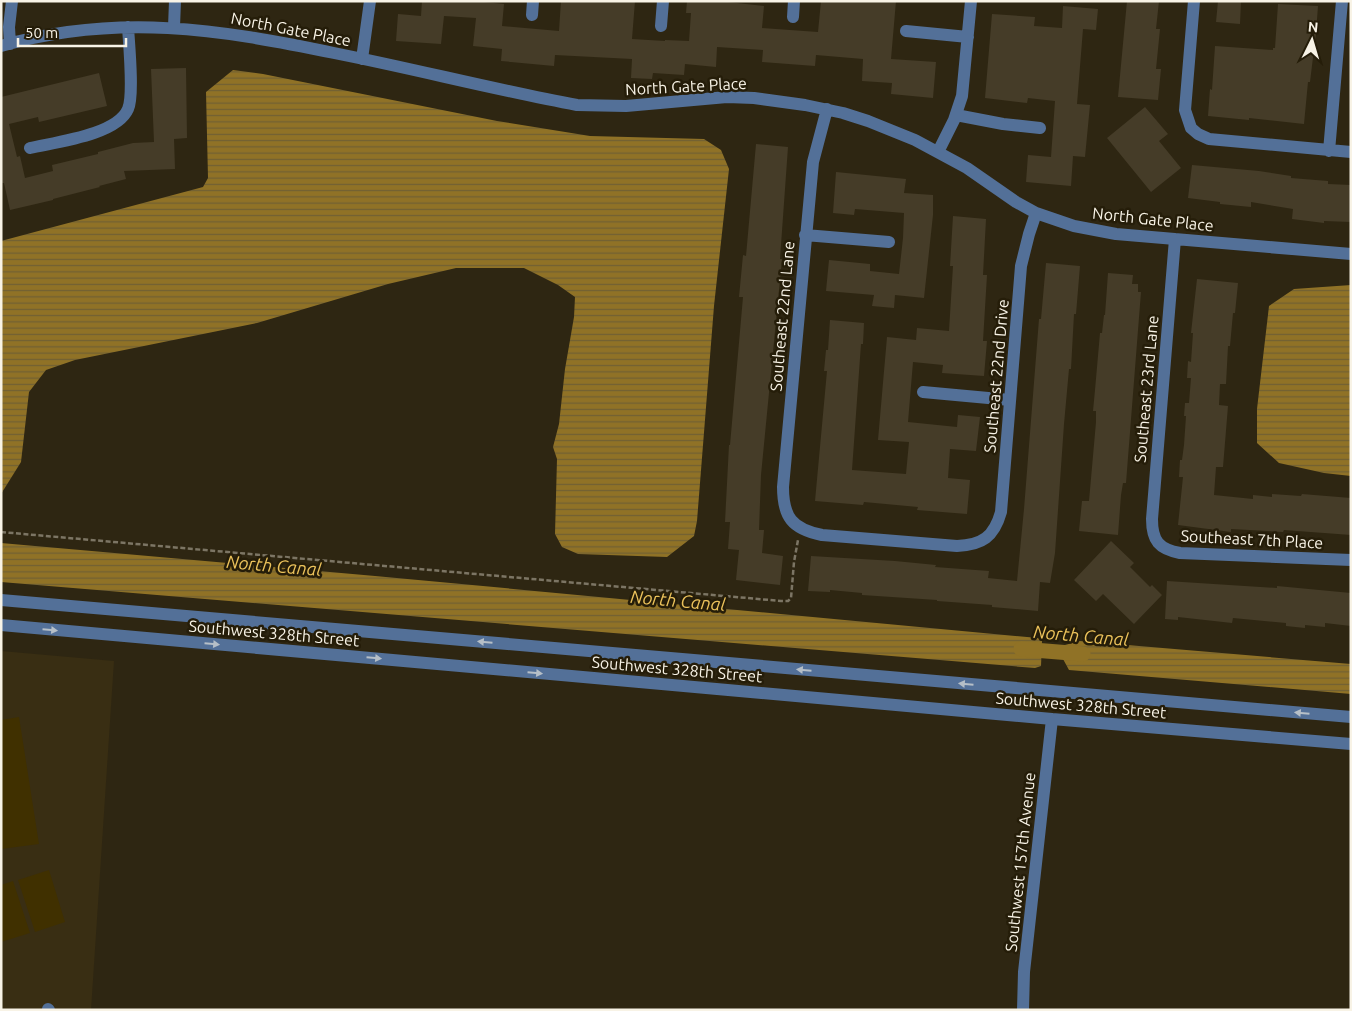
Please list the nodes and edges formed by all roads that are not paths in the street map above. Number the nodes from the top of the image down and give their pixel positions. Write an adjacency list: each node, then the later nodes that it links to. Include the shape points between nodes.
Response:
1 (12, 1): 17 (street)
2 (175, 1): 14 (street)
3 (370, 1): 18 (street)
4 (533, 1): 10 (street)
5 (663, 1): 12 (street)
6 (794, 1): 11 (street)
7 (971, 1): 16 (street)
8 (1194, 1): 23 (street, via 1185,110 1191,128 1209,139)
9 (1342, 1): 23 (street)
10 (532, 15)
11 (793, 17)
12 (660, 26)
13 (128, 27): 14 (street, North Gate Place); 17 (street, North Gate Place); 22 (street, via 131,94 123,117 104,130)
14 (174, 28): 18 (street, North Gate Place, via 248,36)
15 (906, 31): 16 (street)
16 (968, 37): 20 (street, via 965,80)
17 (6, 45)
18 (362, 59): 19 (street, North Gate Place, via 577,105 626,106 727,97)
19 (827, 109): 24 (street, North Gate Place, via 893,130); 27 (street, Southeast 22nd Lane, via 813,162)
20 (956, 115): 21 (street); 24 (street)
21 (1040, 128)
22 (30, 148)
23 (1329, 151): 25 (street)
24 (938, 152): 26 (street, North Gate Place)
25 (1351, 152)
26 (1036, 213): 28 (street, North Gate Place, via 1101,232); 32 (street, Southeast 22nd Drive, via 1021,266)
27 (805, 235): 29 (street); 33 (street, Southeast 22nd Lane, via 783,487 785,510 790,521 822,534 950,545)
28 (1175, 239): 30 (street, North Gate Place); 34 (street, Southeast 23rd Lane, via 1152,519)
29 (888, 242)
30 (1351, 254)
31 (923, 392): 32 (street)
32 (1010, 400): 33 (street, Southeast 22nd Drive, via 1001,512 996,526)
33 (985, 539)
34 (1156, 541): 35 (street, Southeast 7th Place, via 1166,549 1180,553)
35 (1351, 560)
36 (1, 600): 38 (street, Southwest 328th Street, one-way to 36)
37 (1, 625): 39 (street, Southwest 328th Street, one-way to 39)
38 (1351, 717)
39 (1052, 719): 40 (street, Southwest 328th Street); 41 (street, Southwest 157th Avenue, via 1024,972)
40 (1351, 744)
41 (1023, 1010)

